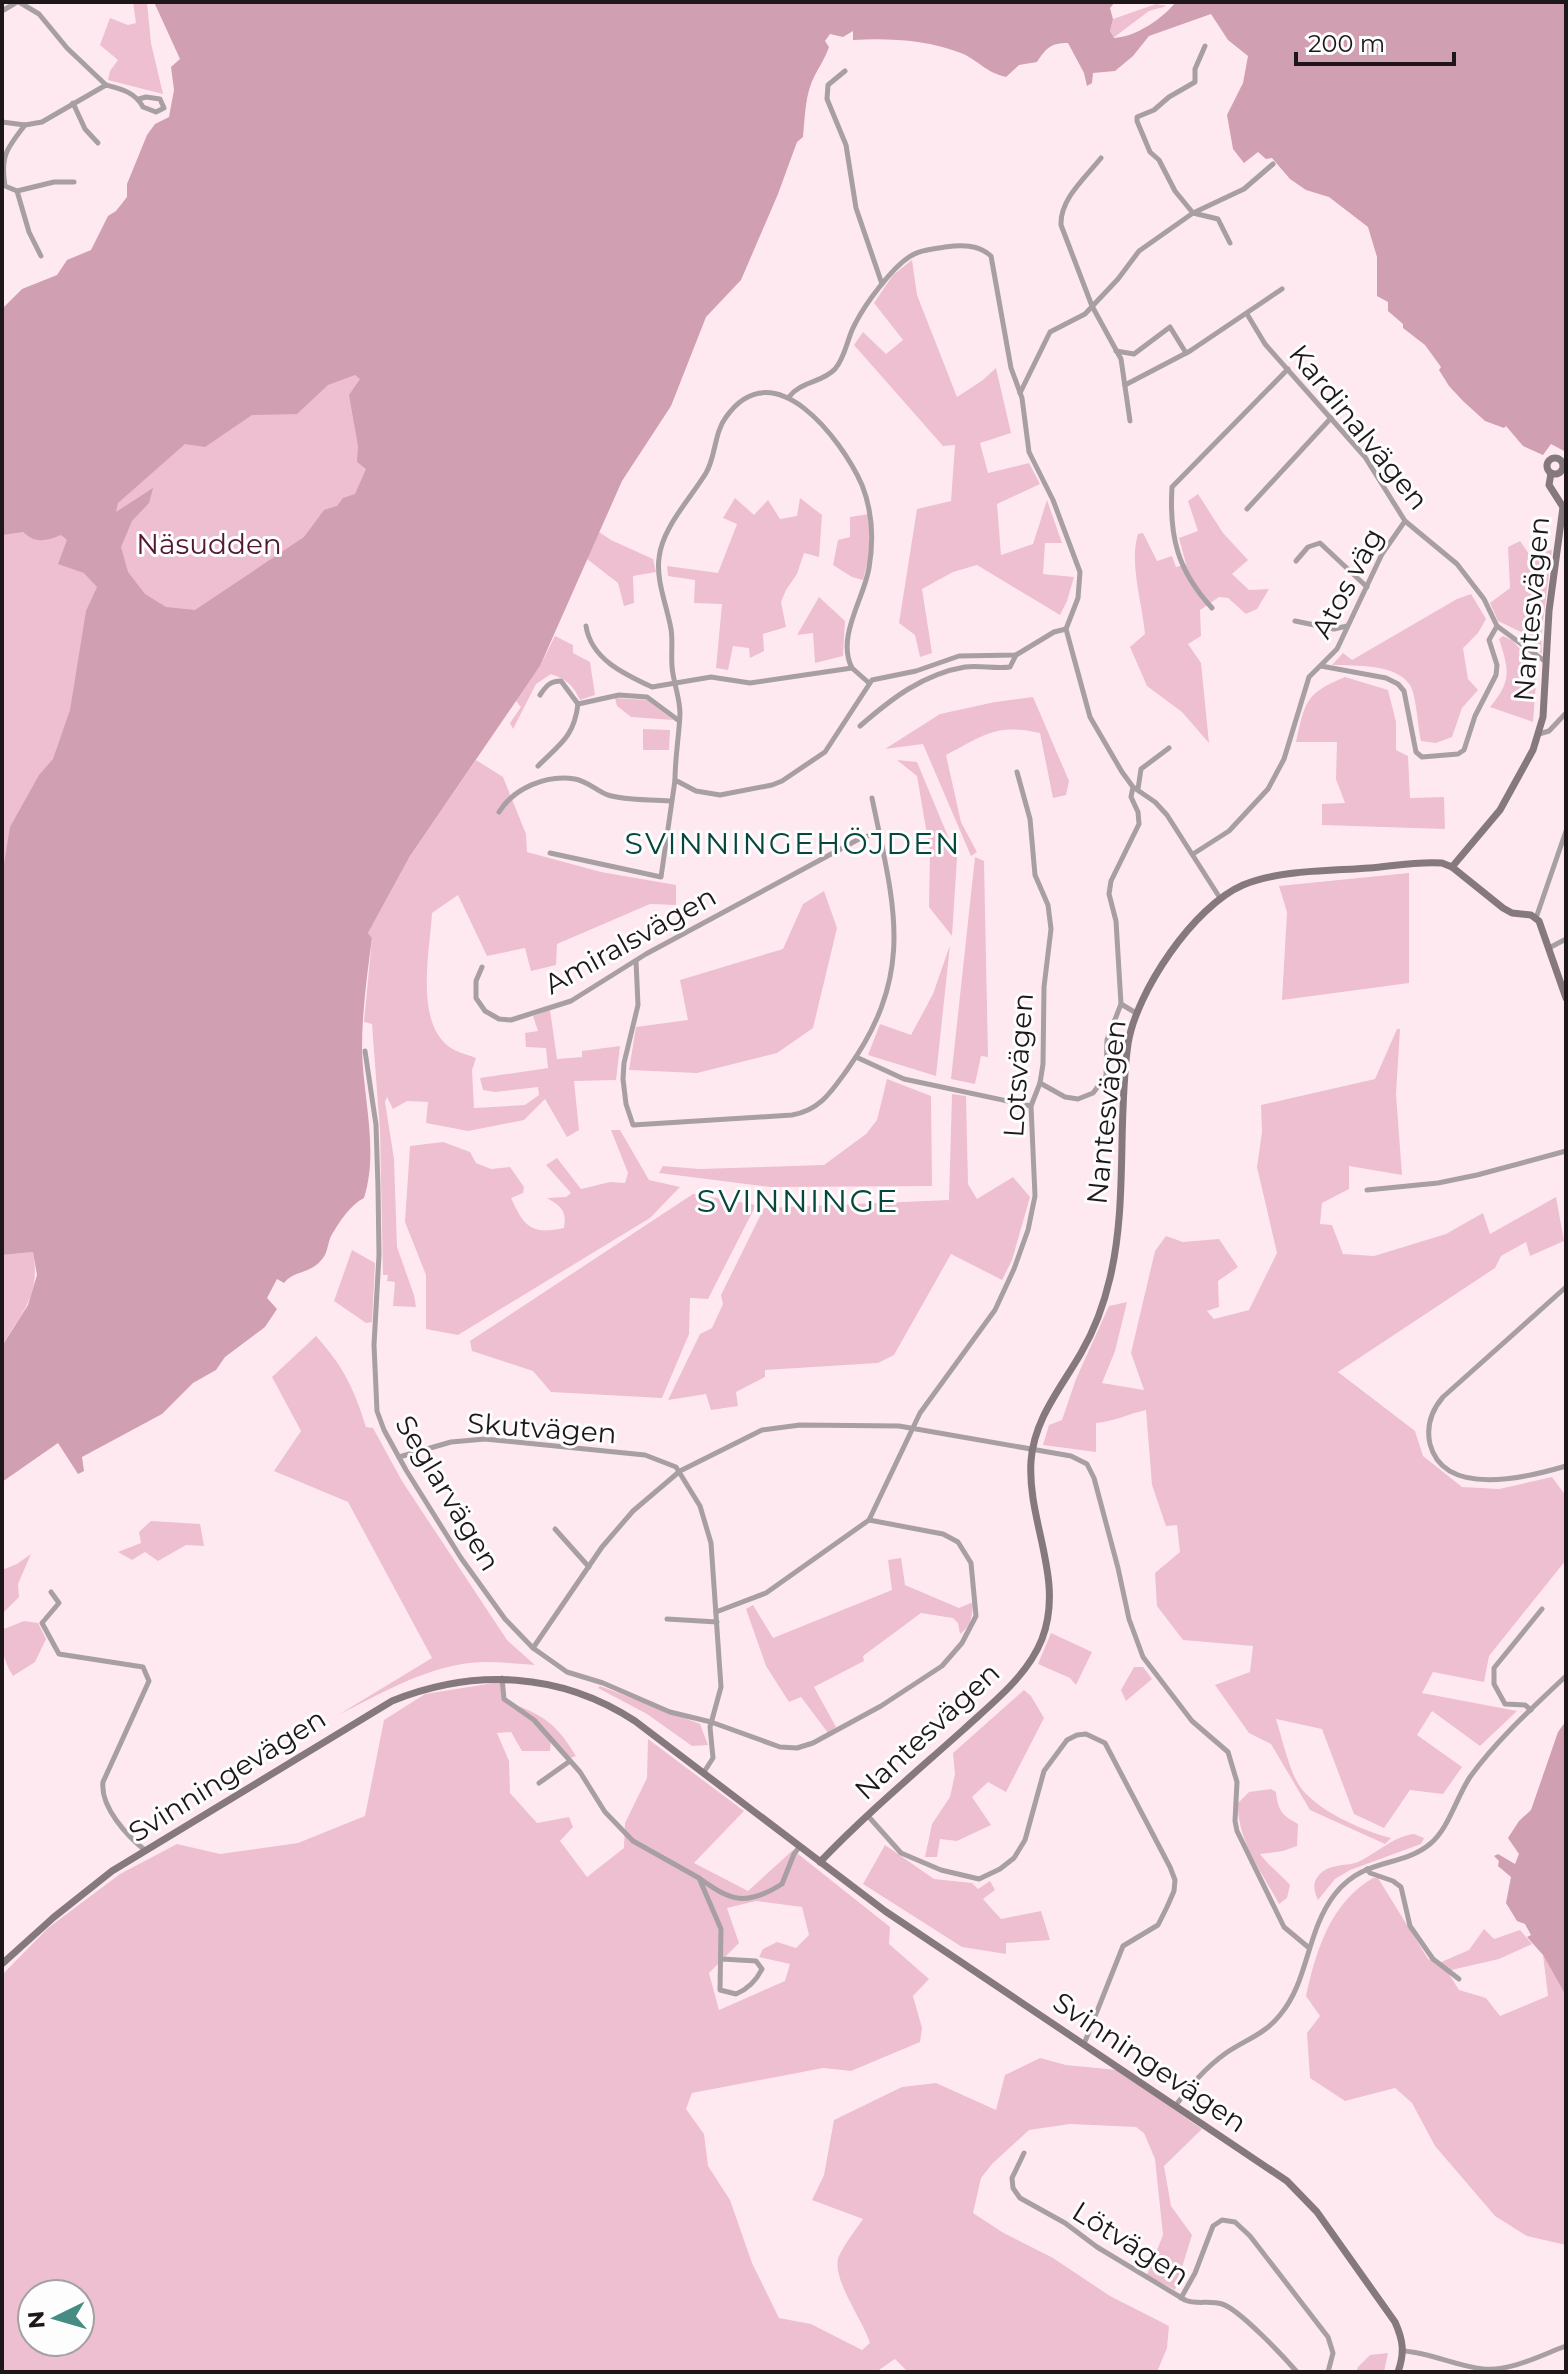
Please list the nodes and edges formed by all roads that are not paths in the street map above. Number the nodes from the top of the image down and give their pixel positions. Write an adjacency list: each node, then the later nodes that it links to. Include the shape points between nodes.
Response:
1 (18, 2): 3 (street); 4 (street)
2 (40, 3): 3 (street)
3 (33, 9): 7 (street)
4 (2, 11)
5 (1205, 46): 19 (street, via 1195,82 1137,117 1150,152)
6 (845, 71): 23 (street, via 828,85 827,99 846,145 856,208)
7 (106, 85): 8 (street); 9 (street)
8 (139, 99)
9 (73, 103): 11 (street, via 47,120); 12 (street)
10 (2, 122): 11 (street)
11 (25, 125): 16 (street, via 3,154)
12 (98, 143)
13 (1101, 158): 25 (street, via 1061,212 1063,234)
14 (1273, 164): 18 (street, via 1244,189)
15 (74, 182): 17 (street)
16 (4, 190): 17 (street)
17 (17, 191): 22 (street)
18 (1211, 205): 19 (street); 20 (street)
19 (1193, 213): 20 (street); 25 (street, via 1139,251)
20 (1212, 216): 21 (street)
21 (1230, 243)
22 (41, 256)
23 (882, 285): 31 (street, via 915,254 951,246 984,249 993,262); 32 (street, via 855,323 837,366)
24 (1282, 289): 26 (street)
25 (1092, 306): 27 (street); 31 (street, via 1050,332)
26 (1247, 314): 28 (street); 29 (street, Kardinalvägen)
27 (1116, 351): 28 (street, via 1134,354 1171,327); 30 (street)
28 (1186, 353): 30 (street)
29 (1288, 369): 33 (street, Kardinalvägen); 40 (street, via 1172,487 1177,552 1196,590)
30 (1125, 385): 34 (street)
31 (1020, 393): 45 (street, via 1029,452 1080,572 1078,598)
32 (789, 397): 49 (street, via 829,434 854,470 871,511 869,568 849,632); 51 (street, via 757,393 728,414 710,466 661,546 658,567)
33 (1331, 418): 36 (street); 37 (street, Kardinalvägen, via 1365,457)
34 (1130, 421)
35 (1551, 473): 47 (street, Nantesvägen, via 1549,485 1563,507)
36 (1247, 509)
37 (1405, 521): 39 (street, Atos väg); 44 (street, Kardinalvägen, via 1457,564)
38 (1296, 561): 39 (street, via 1320,543)
39 (1367, 587): 43 (street, Atos väg)
40 (1212, 608)
41 (1295, 621): 43 (street, via 1334,629)
42 (586, 626): 51 (street, via 600,657 652,687)
43 (1348, 626): 48 (street, Atos väg)
44 (1497, 626): 47 (street, Kardinalvägen); 48 (street, via 1489,640 1496,675 1458,754 1422,757 1416,752 1404,691 1395,681)
45 (1066, 629): 46 (street); 62 (street, via 1090,717)
46 (1016, 655): 50 (street, via 959,656); 56 (street, via 1010,667 968,667 914,684)
47 (1546, 662): 57 (street, Nantesvägen)
48 (1321, 666): 69 (street, Atos väg, via 1309,677 1284,759 1268,789 1229,831)
49 (852, 668): 50 (street); 51 (street, via 750,683 711,677)
50 (869, 683): 61 (street, via 825,752 777,784 720,795)
51 (675, 685): 55 (street)
52 (540, 695): 53 (street, via 553,681 561,681)
53 (578, 704): 55 (street, via 619,695 647,697); 59 (street, via 568,738)
54 (1566, 713): 57 (street)
55 (679, 720): 61 (street)
56 (860, 726)
57 (1539, 734): 72 (street, Nantesvägen, via 1500,810)
58 (1169, 748): 62 (street, via 1141,769)
59 (538, 766)
60 (1017, 772): 84 (street, Lotsvägen, via 1030,819 1035,875 1051,919)
61 (675, 780): 64 (street)
62 (1136, 788): 69 (street, via 1161,807); 80 (street, via 1131,797 1139,824 1109,894 1116,921)
63 (872, 798): 67 (street)
64 (670, 801): 65 (street, via 611,796 577,779 552,779 522,790); 68 (street, via 661,877)
65 (499, 812)
66 (1566, 831): 71 (street)
67 (878, 833): 77 (street, Amiralsvägen); 83 (street, via 891,896 894,958 884,997)
68 (550, 853)
69 (1193, 854): 73 (street)
70 (1566, 856): 71 (street)
71 (1556, 861): 74 (street)
72 (1452, 867): 73 (street, Nantesvägen, via 1430,862 1265,878); 74 (street, via 1503,908)
73 (1220, 898): 81 (street, Nantesvägen, via 1163,965)
74 (1536, 918): 76 (street)
75 (1566, 939): 76 (street)
76 (1549, 948): 79 (street)
77 (636, 961): 78 (street, Amiralsvägen, via 571,1001 507,1021 492,1016 477,1000 475,986); 83 (street, via 638,1005 623,1079 633,1125 806,1112 829,1095)
78 (482, 967)
79 (1566, 998)
80 (1121, 1004): 81 (street); 84 (street, via 1107,1040 1106,1076 1093,1093 1070,1098)
81 (1136, 1013): 90 (street, Nantesvägen, via 1126,1065 1110,1279 1094,1329 1045,1411)
82 (365, 1051): 91 (street, Seglarvägen, via 376,1125 376,1400)
83 (856, 1057): 85 (street, via 904,1079)
84 (1040, 1083): 85 (street, Lotsvägen)
85 (1031, 1106): 89 (street, Lotsvägen, via 1035,1196 1014,1269 995,1310)
86 (1566, 1151): 87 (street, via 1438,1183)
87 (1367, 1190)
88 (1566, 1287): 92 (street, via 1455,1385 1438,1403 1429,1427 1438,1460 1461,1476 1497,1480)
89 (912, 1428): 90 (street); 93 (street, via 774,1427); 94 (street, Lotsvägen)
90 (1033, 1448): 110 (street, Nantesvägen, via 1032,1482 1050,1580 1041,1640 1012,1684); 116 (street, via 1087,1464 1143,1657 1192,1721 1228,1752 1237,1782 1237,1831 1284,1927)
91 (399, 1457): 93 (street, Skutvägen, via 451,1442 485,1439 652,1456); 102 (street, Seglarvägen, via 472,1576)
92 (1566, 1466)
93 (680, 1471): 96 (street, via 633,1511); 99 (street, via 708,1527)
94 (869, 1520): 99 (street, via 766,1593); 106 (street, Seglarvägen, via 943,1534 964,1548 973,1571 977,1612 956,1651 937,1670 881,1706 802,1747 780,1747)
95 (555, 1529): 96 (street)
96 (589, 1567): 102 (street)
97 (51, 1592): 112 (street, via 59,1603 42,1623 59,1654 143,1667 149,1681 102,1793)
98 (1542, 1609): 105 (street, via 1494,1668 1494,1684 1507,1705)
99 (716, 1612): 101 (street)
100 (667, 1619): 101 (street)
101 (717, 1622): 106 (street, via 721,1687)
102 (533, 1648): 106 (street, Seglarvägen, via 567,1672 670,1712)
103 (1566, 1676): 105 (street)
104 (502, 1678): 107 (street, via 504,1699 534,1720); 108 (street, Svinningevägen, via 556,1686 606,1703); 112 (street, Svinningevägen, via 439,1685 392,1701)
105 (1531, 1710): 114 (street, via 1472,1775 1433,1841)
106 (711, 1722): 108 (street, via 713,1754)
107 (570, 1761): 109 (street); 115 (street, via 605,1812 633,1841)
108 (704, 1772): 111 (street, Svinningevägen)
109 (539, 1783)
110 (868, 1816): 113 (street, Nantesvägen); 120 (street, via 901,1853 979,1879 1014,1858 1025,1840 1044,1771 1067,1740 1086,1734 1105,1743 1175,1880 1158,1925 1123,1946)
111 (800, 1846): 113 (street, Svinningevägen); 115 (street, via 782,1884 754,1898 732,1897)
112 (146, 1851): 118 (street, Svinningevägen, via 92,1885)
113 (820, 1862): 120 (street, Svinningevägen, via 914,1932)
114 (1367, 1869): 116 (street, via 1333,1896); 119 (street, via 1401,1887 1410,1926 1433,1959)
115 (699, 1878): 117 (street, via 718,1918)
116 (1308, 1947): 121 (street, via 1297,1988 1280,2016 1211,2064)
117 (722, 1959): 117 (street, via 756,1961 762,1969 744,1991 727,1993 718,1984)
118 (2, 1964)
119 (1459, 1979)
120 (1084, 2044): 121 (street, Svinningevägen)
121 (1176, 2105): 125 (street, Svinningevägen, via 1303,2196 1383,2304)
122 (1024, 2153): 123 (street, Lötvägen, via 1012,2178 1020,2198)
123 (1181, 2298): 126 (street, Lötvägen, via 1232,2308); 127 (street, via 1213,2226 1232,2220 1328,2337 1333,2350)
124 (1566, 2346): 125 (street, via 1491,2369)
125 (1404, 2351): 128 (street)
126 (1297, 2372)
127 (1328, 2372)
128 (1398, 2372)

